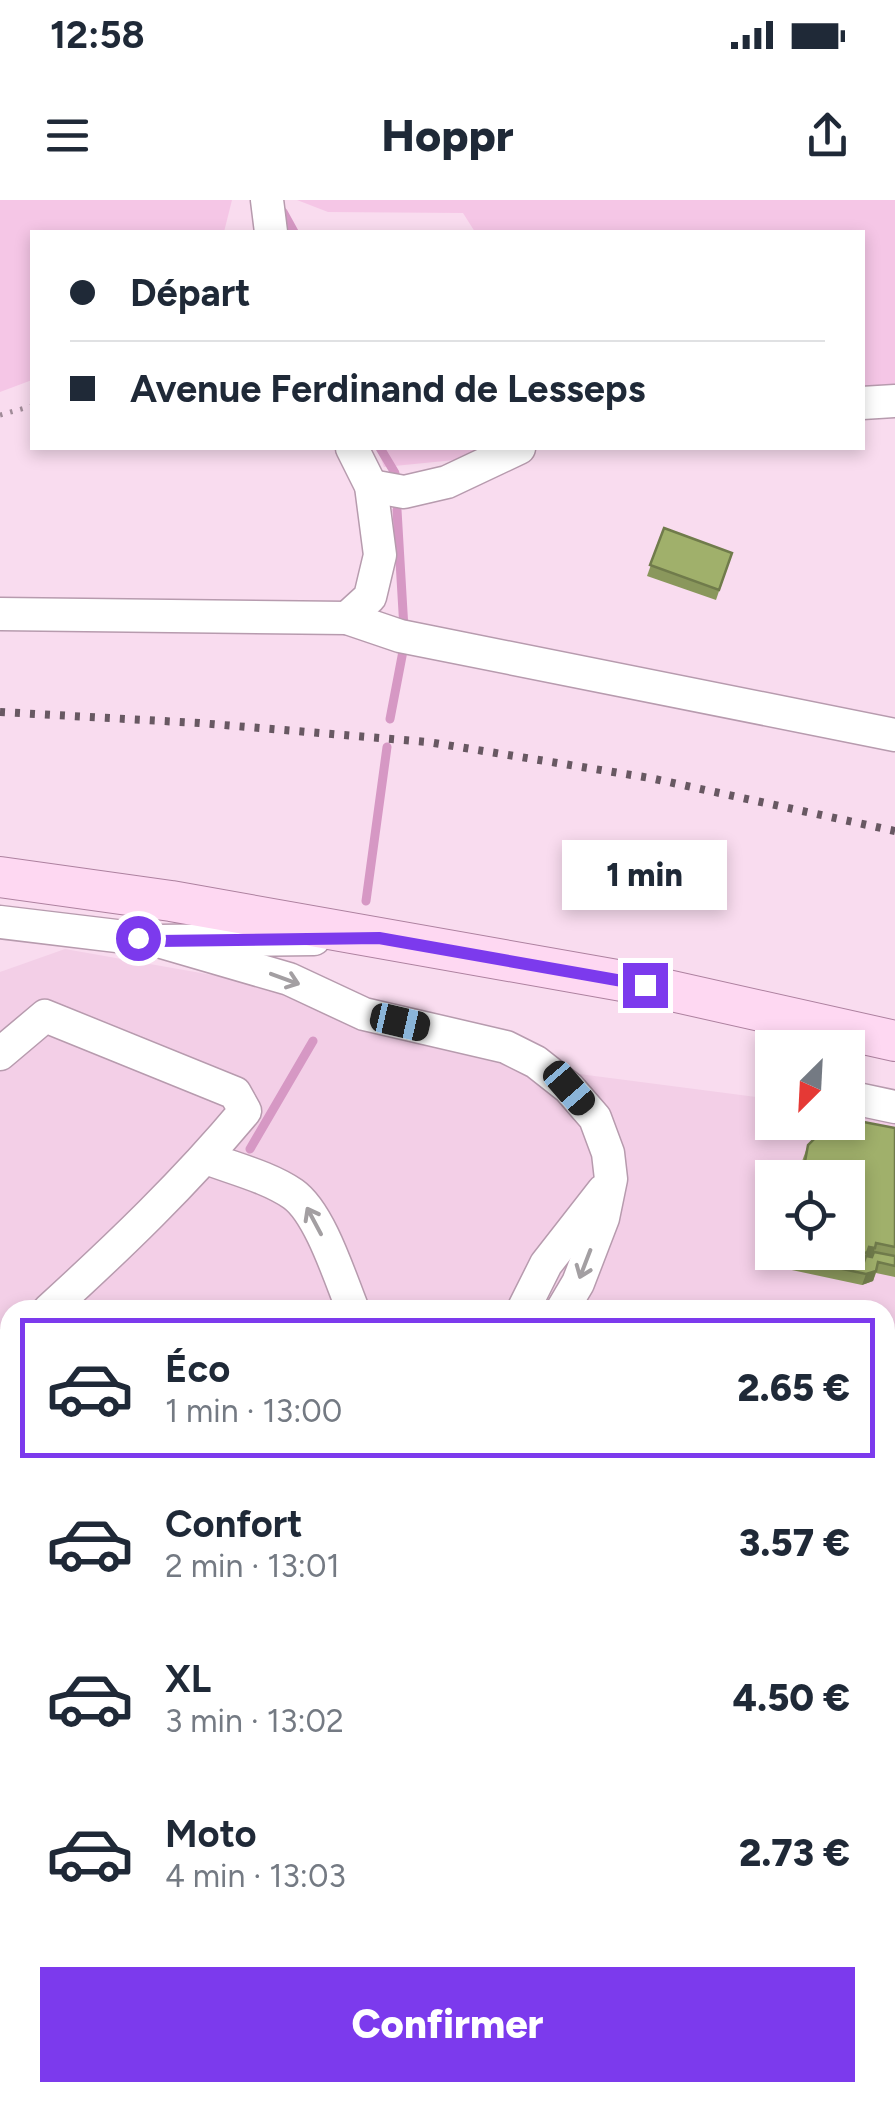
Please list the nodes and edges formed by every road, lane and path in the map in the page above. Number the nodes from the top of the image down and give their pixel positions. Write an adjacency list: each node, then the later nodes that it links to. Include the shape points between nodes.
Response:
1 (266, 200): 2 (street)
2 (272, 230)
3 (895, 401): 4 (street)
4 (865, 403)
5 (30, 407): 6 (path)
6 (0, 415)
7 (353, 450): 9 (street)
8 (515, 450): 9 (street, via 446,482 404,492)
9 (371, 486): 11 (street, via 380,555 370,596)
10 (0, 614): 11 (street)
11 (348, 618): 12 (street, via 400,636)
12 (895, 735)
13 (0, 877): 15 (main road)
14 (0, 922): 16 (street)
15 (379, 938): 16 (street); 17 (main road, via 645,985)
16 (158, 941): 22 (street, one-way to 22, via 289,979 364,1014 506,1047 536,1062 594,1118)
17 (895, 1040)
18 (0, 1054): 21 (street, via 45,1016 235,1093 245,1112)
19 (865, 1101): 20 (street)
20 (895, 1107)
21 (206, 1158): 23 (street); 24 (street, one-way to 21, via 311,1212 294,1195)
22 (611, 1179): 25 (street, via 546,1264); 26 (street, one-way to 26, via 603,1218)
23 (60, 1300)
24 (349, 1300)
25 (529, 1300)
26 (568, 1300)

